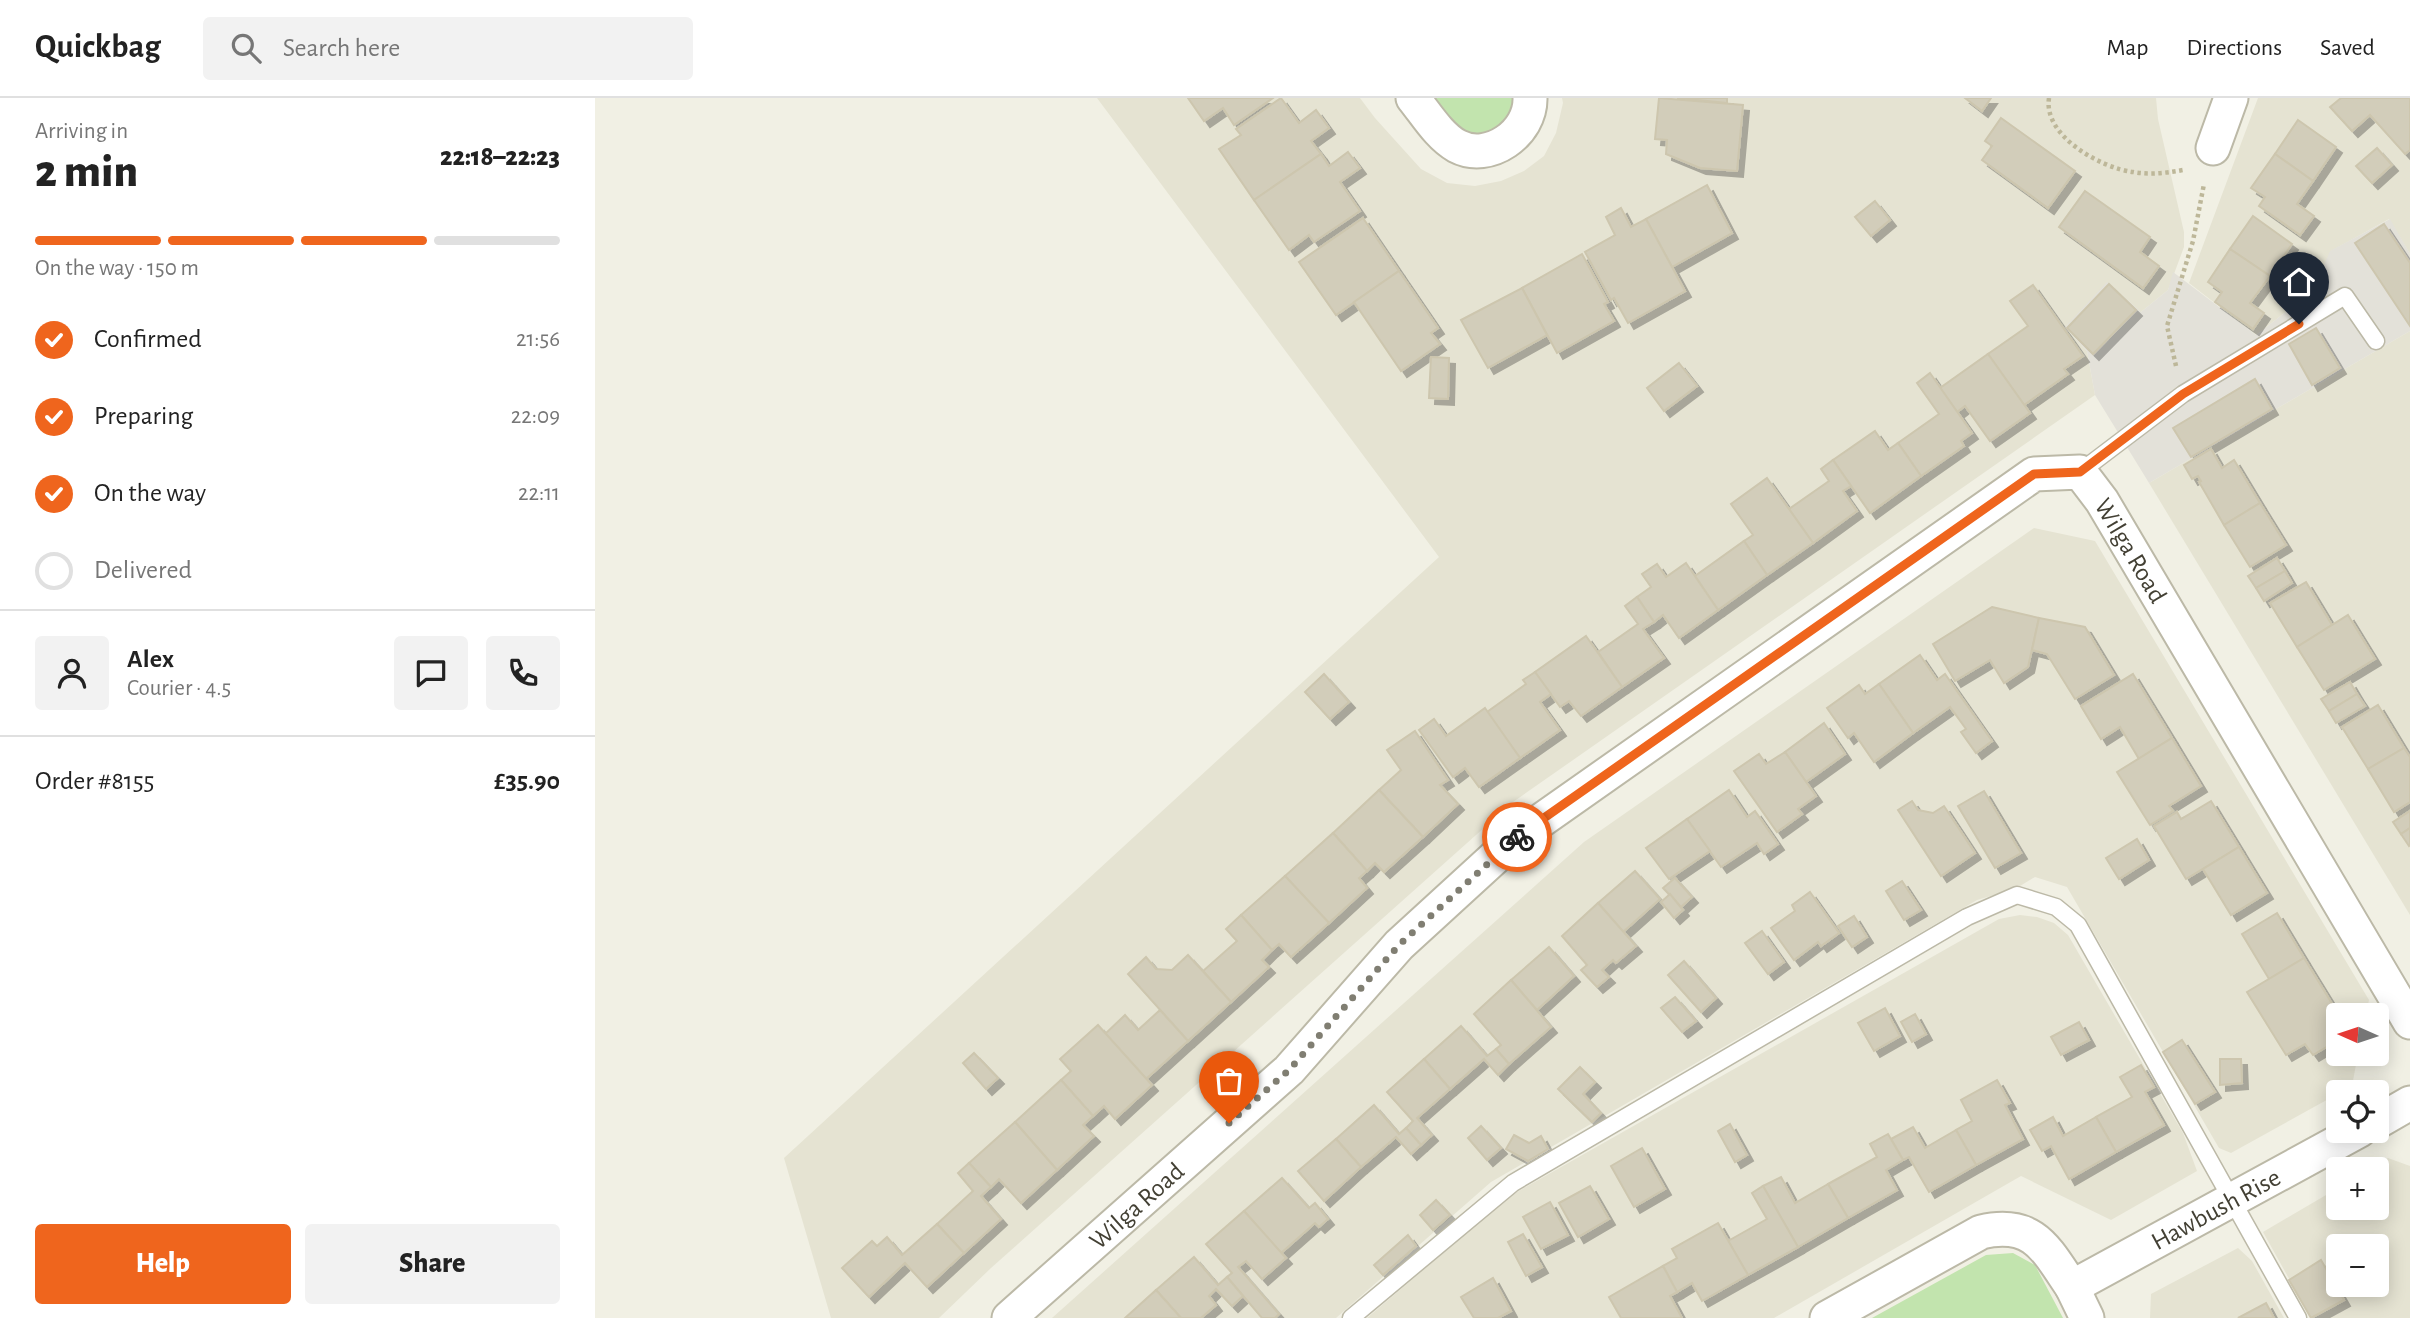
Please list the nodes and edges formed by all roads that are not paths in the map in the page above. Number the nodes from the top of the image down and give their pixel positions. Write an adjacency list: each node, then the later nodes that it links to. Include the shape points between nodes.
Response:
1 (1413, 98): 2 (street, via 1444,136 1458,147 1477,152 1513,136 1524,122)
2 (1530, 98)
3 (2231, 98): 4 (street)
4 (2210, 157)
5 (2376, 341): 6 (lane, via 2345,296 2183,394)
6 (2080, 472): 7 (street, Wilga Road, via 2102,501); 13 (street, Wilga Road, via 2034,474 1516,838 1399,945 1289,1070)
7 (2410, 1022)
8 (2410, 1103): 9 (street)
9 (2389, 1115)
10 (2337, 1143): 11 (street, Hawbush Rise)
11 (2232, 1201): 12 (street, Hawbush Rise); 14 (lane, via 2078,925 2056,907 2017,895 1967,917 1513,1183); 17 (lane)
12 (2072, 1287): 15 (street, via 2032,1237 2014,1229 1997,1229 1981,1233); 16 (street)
13 (1009, 1318)
14 (1352, 1318)
15 (1827, 1318)
16 (2087, 1318)
17 (2298, 1318)

